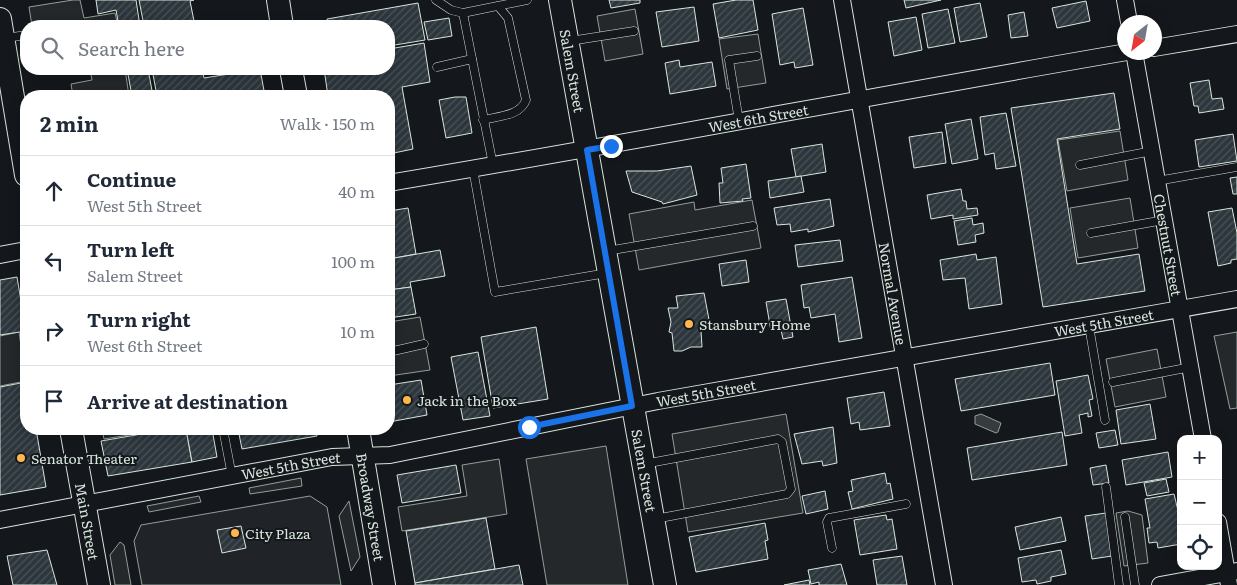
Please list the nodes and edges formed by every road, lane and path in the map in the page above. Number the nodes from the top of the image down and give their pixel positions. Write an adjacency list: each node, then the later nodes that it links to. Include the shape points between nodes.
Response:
1 (278, 0): 10 (street)
2 (436, 0): 8 (lane)
3 (527, 0): 7 (lane)
4 (560, 0): 15 (street, Salem Street)
5 (842, 0): 24 (street, Normal Avenue)
6 (1125, 0): 9 (street)
7 (498, 6): 8 (lane); 25 (lane, via 508,18 526,100 523,108 513,114)
8 (462, 13): 19 (lane)
9 (1128, 15)
10 (281, 20)
11 (2, 29): 13 (lane); 27 (street)
12 (634, 31): 15 (lane)
13 (20, 34)
14 (1237, 34): 16 (street)
15 (567, 42): 28 (street, Salem Street)
16 (1162, 47)
17 (1117, 54): 24 (street, West 6th Street)
18 (757, 56): 26 (lane, via 729,60)
19 (472, 59): 21 (lane); 25 (lane)
20 (1135, 60): 29 (street, Chestnut Street)
21 (437, 67)
22 (291, 75): 23 (street)
23 (295, 90)
24 (860, 98): 26 (street, West 6th Street); 47 (street, Normal Avenue)
25 (484, 120): 31 (lane)
26 (739, 121): 28 (street, West 6th Street)
27 (20, 138)
28 (587, 150): 31 (street, West 6th Street); 41 (street, Salem Street)
29 (1152, 152): 30 (lane); 34 (street, Chestnut Street)
30 (1080, 165)
31 (493, 166): 33 (street, West 6th Street)
32 (1237, 167): 34 (lane)
33 (473, 169): 35 (street, West 6th Street); 41 (lane, via 495,292)
34 (1157, 181): 36 (street, Chestnut Street)
35 (395, 183)
36 (1164, 220): 38 (lane); 43 (street, Chestnut Street)
37 (753, 226): 41 (lane)
38 (1091, 233)
39 (20, 251): 40 (street)
40 (0, 255)
41 (607, 262): 50 (street, Salem Street)
42 (1237, 299): 43 (street, West 5th Street)
43 (1180, 309): 44 (street, West 5th Street); 48 (street, Chestnut Street)
44 (1089, 326): 47 (street, West 5th Street); 51 (lane)
45 (424, 344): 46 (lane)
46 (395, 351)
47 (904, 358): 50 (street, West 5th Street); 71 (street, Normal Avenue)
48 (1190, 367): 49 (lane); 55 (street, Chestnut Street)
49 (1113, 382)
50 (632, 406): 56 (street, West 5th Street, via 390,455); 57 (street, Salem Street)
51 (1105, 420)
52 (72, 435): 60 (street, Main Street)
53 (224, 435): 58 (lane)
54 (359, 435): 56 (street, Broadway Street)
55 (1202, 435)
56 (363, 456): 58 (street, West 5th Street, via 329,458); 69 (street, Broadway Street)
57 (643, 464): 63 (street, Salem Street); 63 (lane, via 778,439 782,442 791,489 787,494)
58 (232, 476): 60 (street, West 5th Street)
59 (1106, 487): 72 (lane)
60 (85, 504): 64 (street, West 5th Street); 68 (street, Main Street)
61 (906, 504): 66 (lane, via 829,518)
62 (1125, 517): 73 (lane)
63 (653, 519): 70 (street, Salem Street)
64 (0, 520)
65 (1219, 525): 67 (street)
66 (832, 548)
67 (1231, 576): 74 (street)
68 (99, 585)
69 (384, 585)
70 (665, 585)
71 (944, 585)
72 (1119, 585)
73 (1134, 585)
74 (1160, 585)

